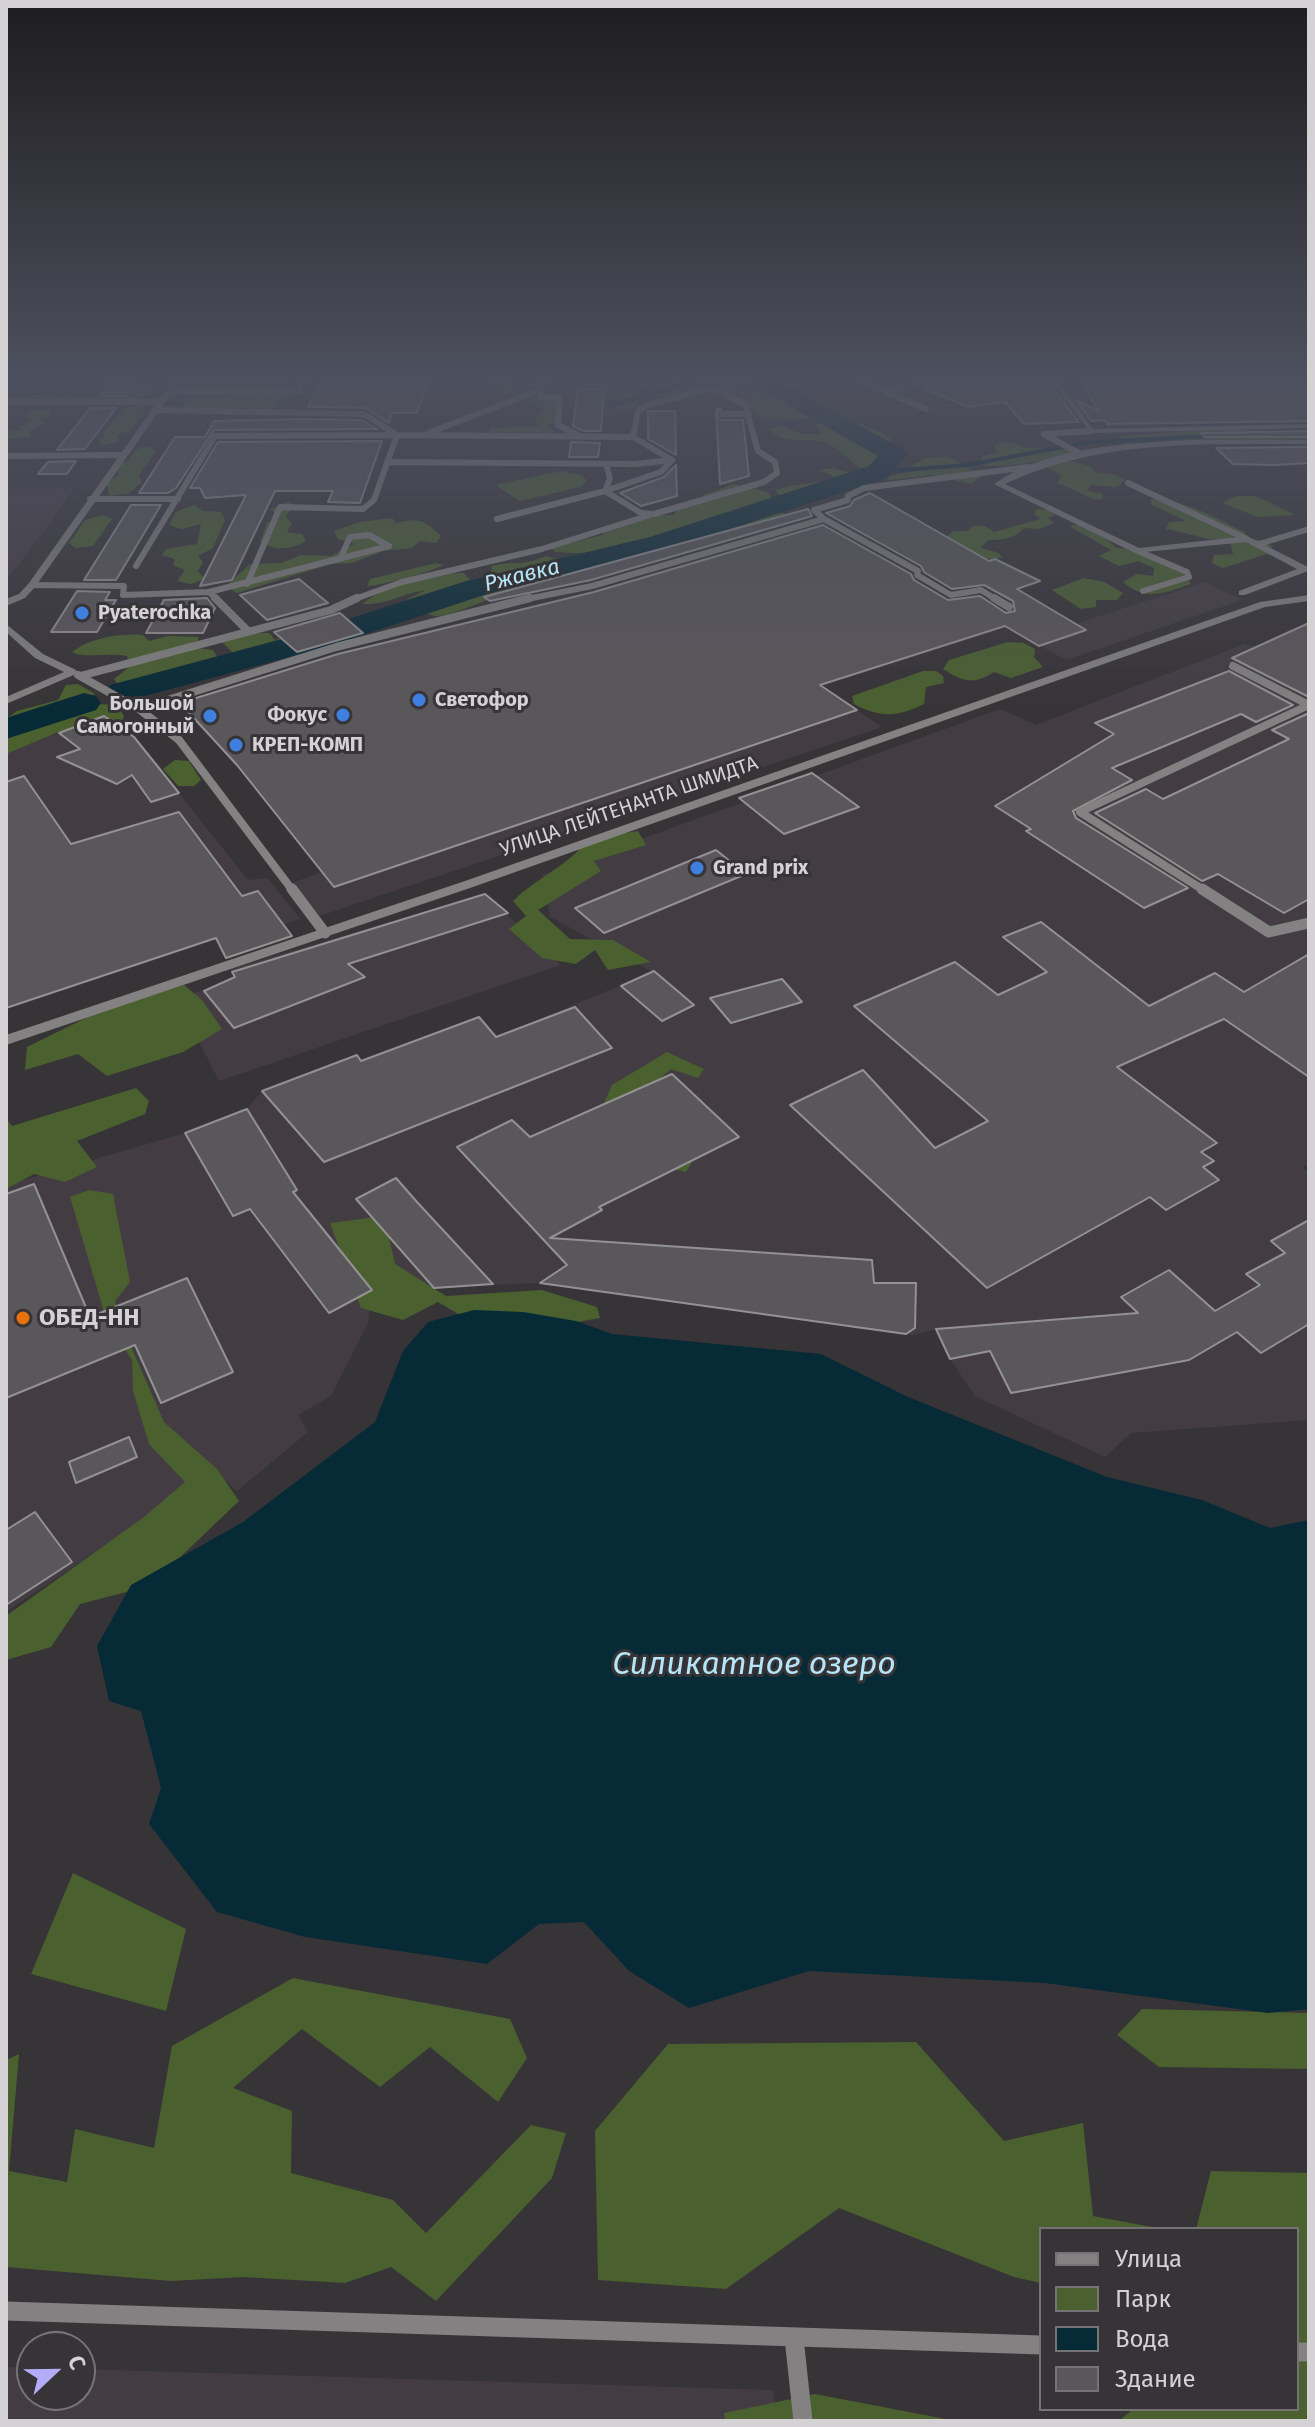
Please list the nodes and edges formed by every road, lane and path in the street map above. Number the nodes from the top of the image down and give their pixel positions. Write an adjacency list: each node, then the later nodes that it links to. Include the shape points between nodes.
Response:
1 (97, 489): 10 (street)
2 (184, 489): 11 (lane)
3 (378, 489): 22 (lane, via 363,509 280,507)
4 (610, 489): 9 (lane)
5 (736, 489): 12 (lane)
6 (861, 489): 14 (lane, via 848,500 814,510)
7 (1009, 489): 18 (street)
8 (1141, 489): 16 (lane)
9 (605, 491): 12 (lane, via 641,513); 13 (lane)
10 (90, 499): 11 (lane); 23 (street)
11 (178, 499): 20 (lane)
12 (654, 514): 31 (lane, via 531,552 427,574 331,610)
13 (497, 519)
14 (824, 519): 29 (lane, via 951,595 981,590); 36 (lane, via 592,586 336,647)
15 (1309, 529): 17 (lane)
16 (1247, 539): 17 (street); 18 (street)
17 (1259, 544): 21 (street)
18 (1138, 551): 24 (lane, via 1189,577)
19 (340, 559): 19 (lane, via 350,537 369,535 389,546); 22 (lane)
20 (136, 566)
21 (1307, 569): 28 (street, via 1242,593)
22 (247, 584): 25 (lane)
23 (32, 585): 25 (lane, via 124,586 123,595); 27 (street)
24 (1143, 591)
25 (209, 592): 31 (lane)
26 (1309, 598): 28 (street, УЛИЦА ЛЕЙТЕНАНТА ШМИДТА)
27 (6, 603)
28 (1263, 604): 38 (street, УЛИЦА ЛЕЙТЕНАНТА ШМИДТА)
29 (1009, 607)
30 (6, 627): 33 (street, via 39,656)
31 (247, 630): 33 (lane)
32 (1233, 666): 35 (lane)
33 (76, 674): 34 (street); 36 (lane)
34 (6, 701)
35 (1308, 704): 37 (lane, via 1080,812 1269,932)
36 (139, 709): 38 (lane, via 179,740)
37 (1309, 923)
38 (325, 933): 39 (street, УЛИЦА ЛЕЙТЕНАНТА ШМИДТА)
39 (6, 1040)
40 (6, 2311): 41 (lane)
41 (794, 2338): 42 (lane); 43 (lane)
42 (1039, 2345)
43 (803, 2421)

